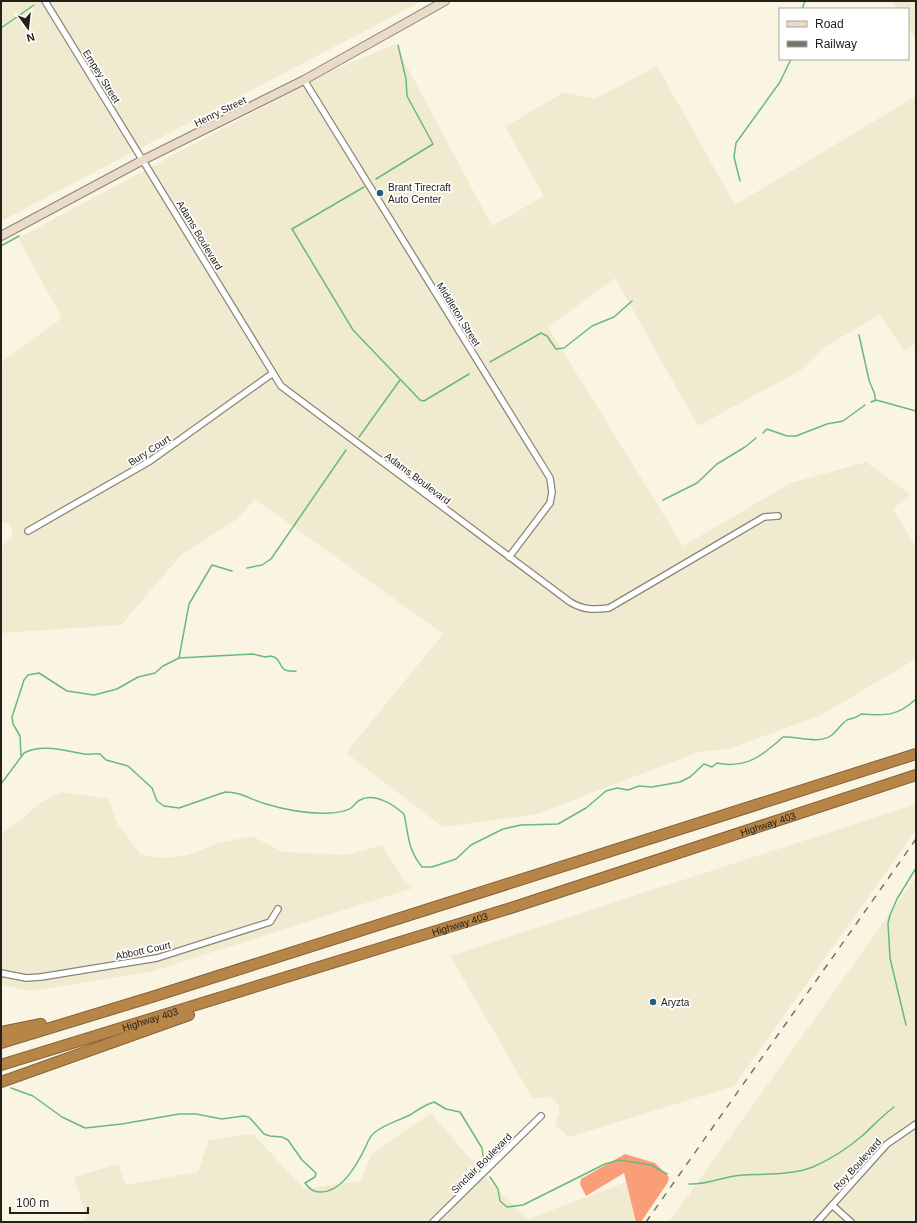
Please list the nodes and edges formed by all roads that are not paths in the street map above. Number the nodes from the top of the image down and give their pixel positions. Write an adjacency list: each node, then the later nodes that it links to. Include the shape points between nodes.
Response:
1 (45, 1): 4 (street, Empey Street)
2 (445, 1): 3 (main road, Henry Street)
3 (304, 80): 4 (main road, Henry Street); 9 (street, Middleton Street, via 550,478 550,503)
4 (143, 160): 5 (main road, Henry Street); 6 (street, Adams Boulevard)
5 (1, 236)
6 (273, 373): 8 (street, Bury Court, via 150,461); 9 (street, Adams Boulevard, via 281,386)
7 (778, 516): 9 (street, Adams Boulevard, via 764,517 628,598 600,610 580,608)
8 (28, 531)
9 (509, 557)
10 (916, 754): 15 (highway)
11 (916, 775): 14 (highway, Highway 403, via 522,905)
12 (278, 909): 13 (street, Abbott Court, via 270,922 157,958 41,977 26,978)
13 (1, 973)
14 (263, 986): 18 (highway, Highway 403); 19 (highway)
15 (155, 996): 16 (highway); 17 (highway)
16 (1, 1032)
17 (1, 1043)
18 (1, 1065)
19 (1, 1082)
20 (541, 1116): 23 (street, Sinclair Boulevard)
21 (916, 1124): 22 (street, Roy Boulevard, via 887,1144)
22 (832, 1205): 24 (street, Roy Boulevard); 25 (street)
23 (433, 1222)
24 (817, 1222)
25 (851, 1222)

